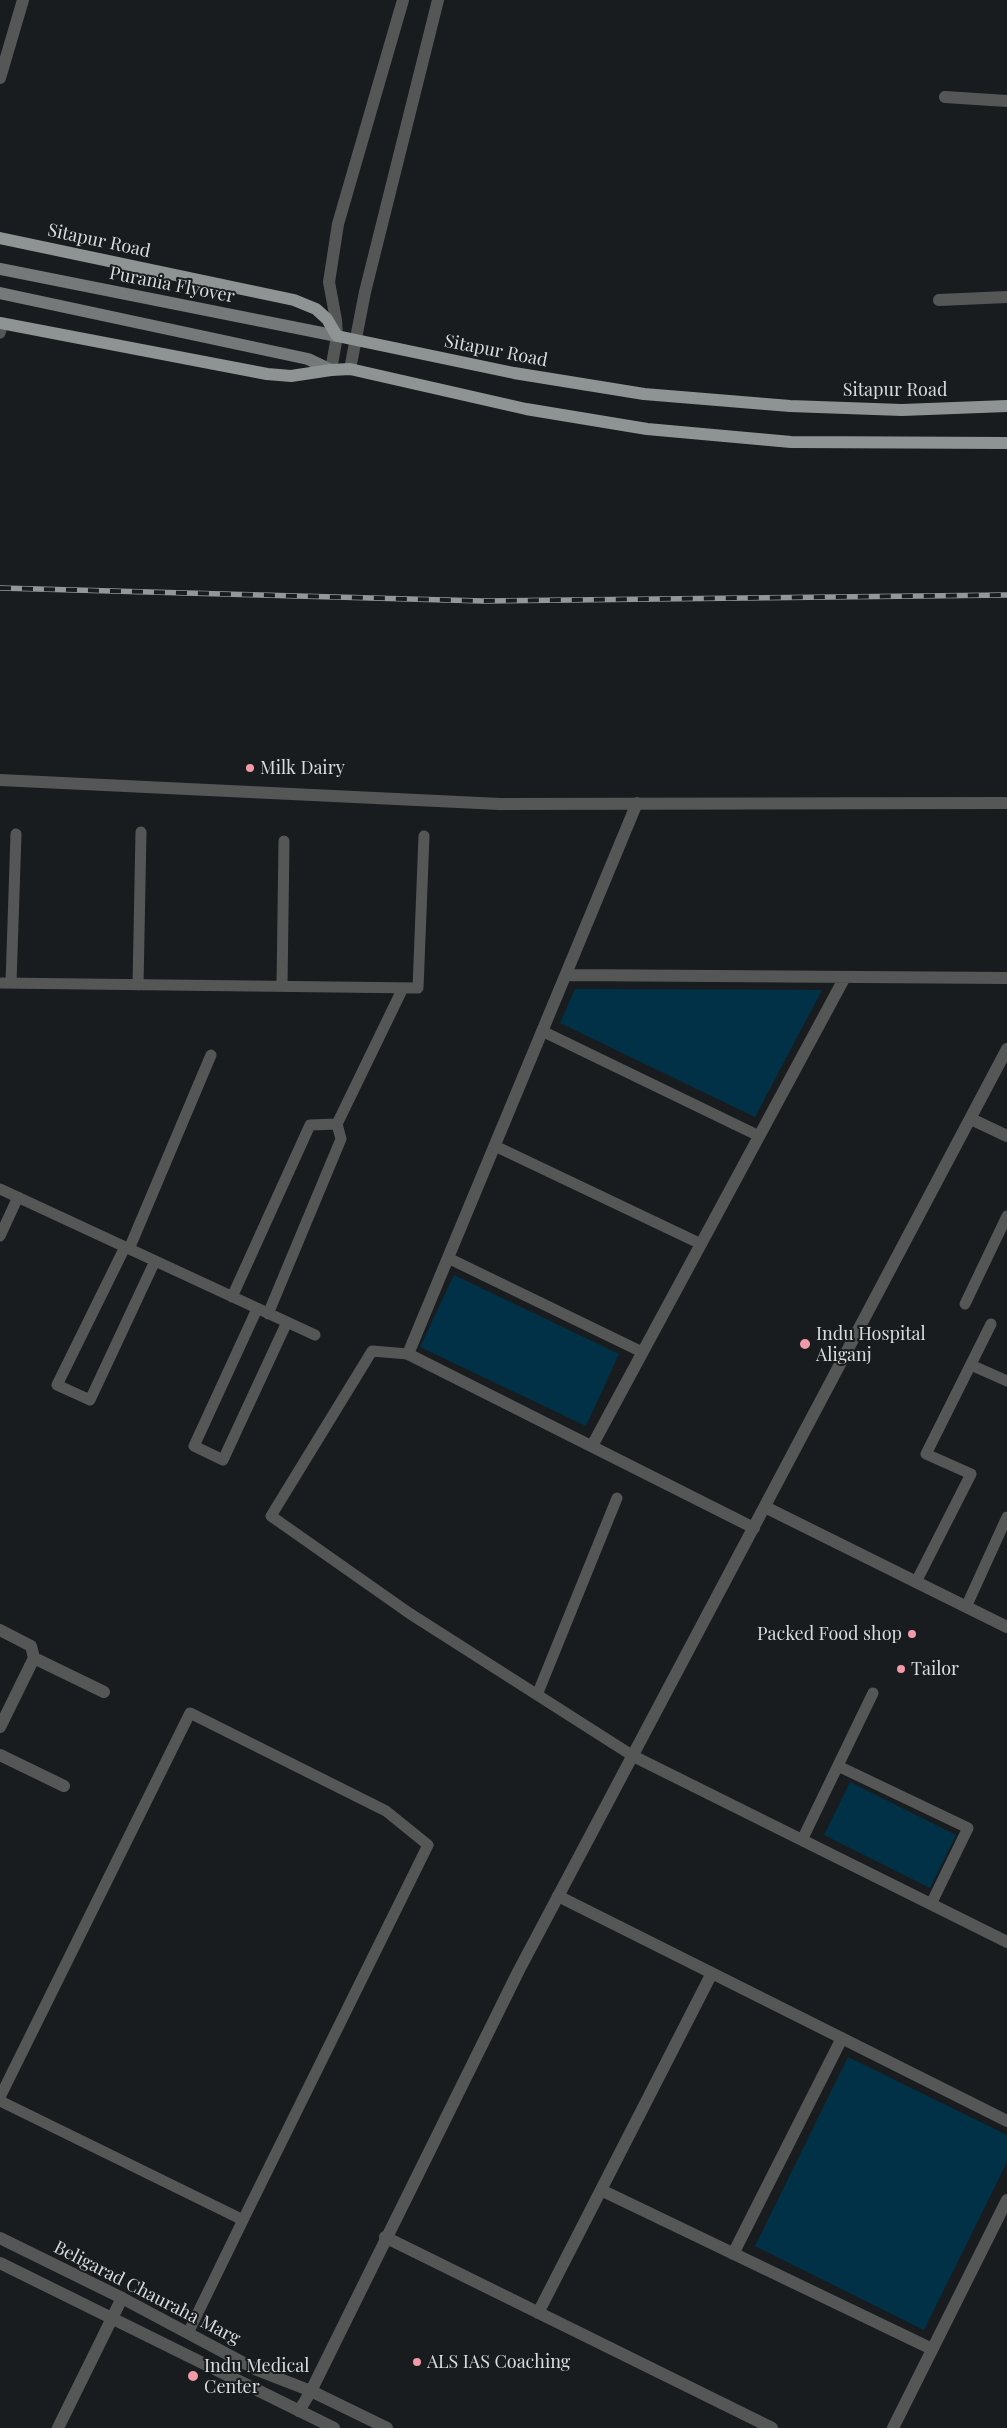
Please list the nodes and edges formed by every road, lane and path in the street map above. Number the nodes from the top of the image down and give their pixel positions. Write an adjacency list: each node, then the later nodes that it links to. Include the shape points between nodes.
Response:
1 (23, 0): 4 (street)
2 (403, 0): 13 (street, via 338,224 329,282)
3 (438, 0): 14 (street, via 365,292)
4 (0, 78)
5 (946, 97): 6 (street)
6 (1007, 101)
7 (0, 238): 13 (main road, Sitapur Road, via 294,300 316,309 327,319)
8 (0, 269): 13 (main road, Purania Flyover)
9 (0, 293): 16 (main road, via 308,360)
10 (1007, 297): 11 (street)
11 (939, 300)
12 (1, 327): 16 (main road, via 267,374 291,376)
13 (336, 336): 14 (main road, Sitapur Road); 16 (street)
14 (356, 340): 15 (street); 17 (main road, Sitapur Road, via 514,373 644,394 790,406 902,410)
15 (350, 369): 16 (main road); 18 (main road, via 526,408 647,429 791,442)
16 (331, 370)
17 (1007, 406)
18 (1007, 443)
19 (0, 780): 20 (street, via 500,804)
20 (637, 803): 21 (street); 26 (street)
21 (1007, 803)
22 (141, 832): 30 (lane)
23 (16, 834): 29 (lane)
24 (424, 836): 32 (lane, via 418,988)
25 (284, 841): 31 (lane)
26 (566, 975): 27 (street); 33 (street)
27 (845, 977): 28 (street); 38 (street)
28 (1007, 978)
29 (5, 983): 30 (lane)
30 (138, 985): 31 (lane)
31 (282, 986): 32 (lane)
32 (403, 988): 37 (lane)
33 (542, 1031): 38 (lane); 40 (street)
34 (1007, 1049): 36 (street)
35 (211, 1055): 46 (lane)
36 (971, 1119): 39 (street); 62 (street)
37 (337, 1124): 49 (lane, via 310,1125); 52 (lane, via 341,1139)
38 (759, 1136): 45 (street)
39 (1007, 1136)
40 (495, 1146): 45 (lane); 47 (street)
41 (0, 1189): 42 (lane)
42 (18, 1197): 44 (lane); 46 (lane)
43 (1007, 1216): 50 (lane)
44 (0, 1236)
45 (701, 1244): 56 (street)
46 (127, 1248): 48 (lane); 48 (lane, via 57,1385 90,1400)
47 (448, 1258): 56 (lane); 57 (street)
48 (155, 1261): 49 (lane)
49 (232, 1297): 51 (lane)
50 (965, 1304)
51 (257, 1309): 52 (lane); 53 (lane, via 194,1446 224,1460)
52 (268, 1314): 53 (lane)
53 (287, 1322): 55 (lane)
54 (991, 1324): 58 (lane)
55 (315, 1336)
56 (642, 1352): 60 (street)
57 (408, 1354): 60 (street); 72 (lane, via 372,1351 271,1516 409,1613)
58 (971, 1365): 59 (lane); 65 (lane, via 926,1454 971,1474)
59 (1007, 1381)
60 (592, 1446): 64 (street)
61 (617, 1498): 72 (lane)
62 (765, 1507): 64 (street); 65 (street)
63 (1007, 1517): 66 (lane)
64 (754, 1528): 75 (street)
65 (916, 1582): 66 (street)
66 (966, 1607): 67 (street)
67 (1007, 1627)
68 (0, 1630): 69 (street, via 31,1646)
69 (34, 1658): 70 (street); 73 (street)
70 (104, 1692)
71 (873, 1693): 76 (lane)
72 (537, 1695): 75 (lane)
73 (0, 1727)
74 (0, 1755): 77 (street)
75 (633, 1756): 78 (street); 79 (street)
76 (838, 1766): 78 (lane); 80 (lane, via 968,1828)
77 (64, 1786)
78 (802, 1840): 80 (street)
79 (558, 1896): 82 (street); 89 (street)
80 (931, 1904): 81 (street)
81 (1007, 1942)
82 (712, 1973): 83 (street); 86 (street)
83 (842, 2038): 85 (street); 91 (street)
84 (0, 2099): 88 (lane); 88 (lane, via 190,1713 386,1811 428,1845)
85 (1007, 2122)
86 (601, 2190): 91 (street); 94 (street)
87 (1007, 2200): 97 (street)
88 (243, 2220): 96 (lane)
89 (386, 2237): 94 (street); 98 (street)
90 (0, 2238): 93 (street, Beligarad Chauraha Marg)
91 (734, 2254): 97 (street)
92 (0, 2264): 95 (street)
93 (122, 2298): 95 (street); 96 (street, Beligarad Chauraha Marg)
94 (538, 2313): 103 (street)
95 (112, 2319): 99 (street); 100 (street)
96 (188, 2333): 98 (street, Beligarad Chauraha Marg, via 257,2370)
97 (932, 2349): 104 (street)
98 (311, 2391): 99 (street); 102 (street, Beligarad Chauraha Marg)
99 (299, 2411): 101 (street)
100 (58, 2428)
101 (334, 2428)
102 (387, 2428)
103 (772, 2428)
104 (893, 2428)

